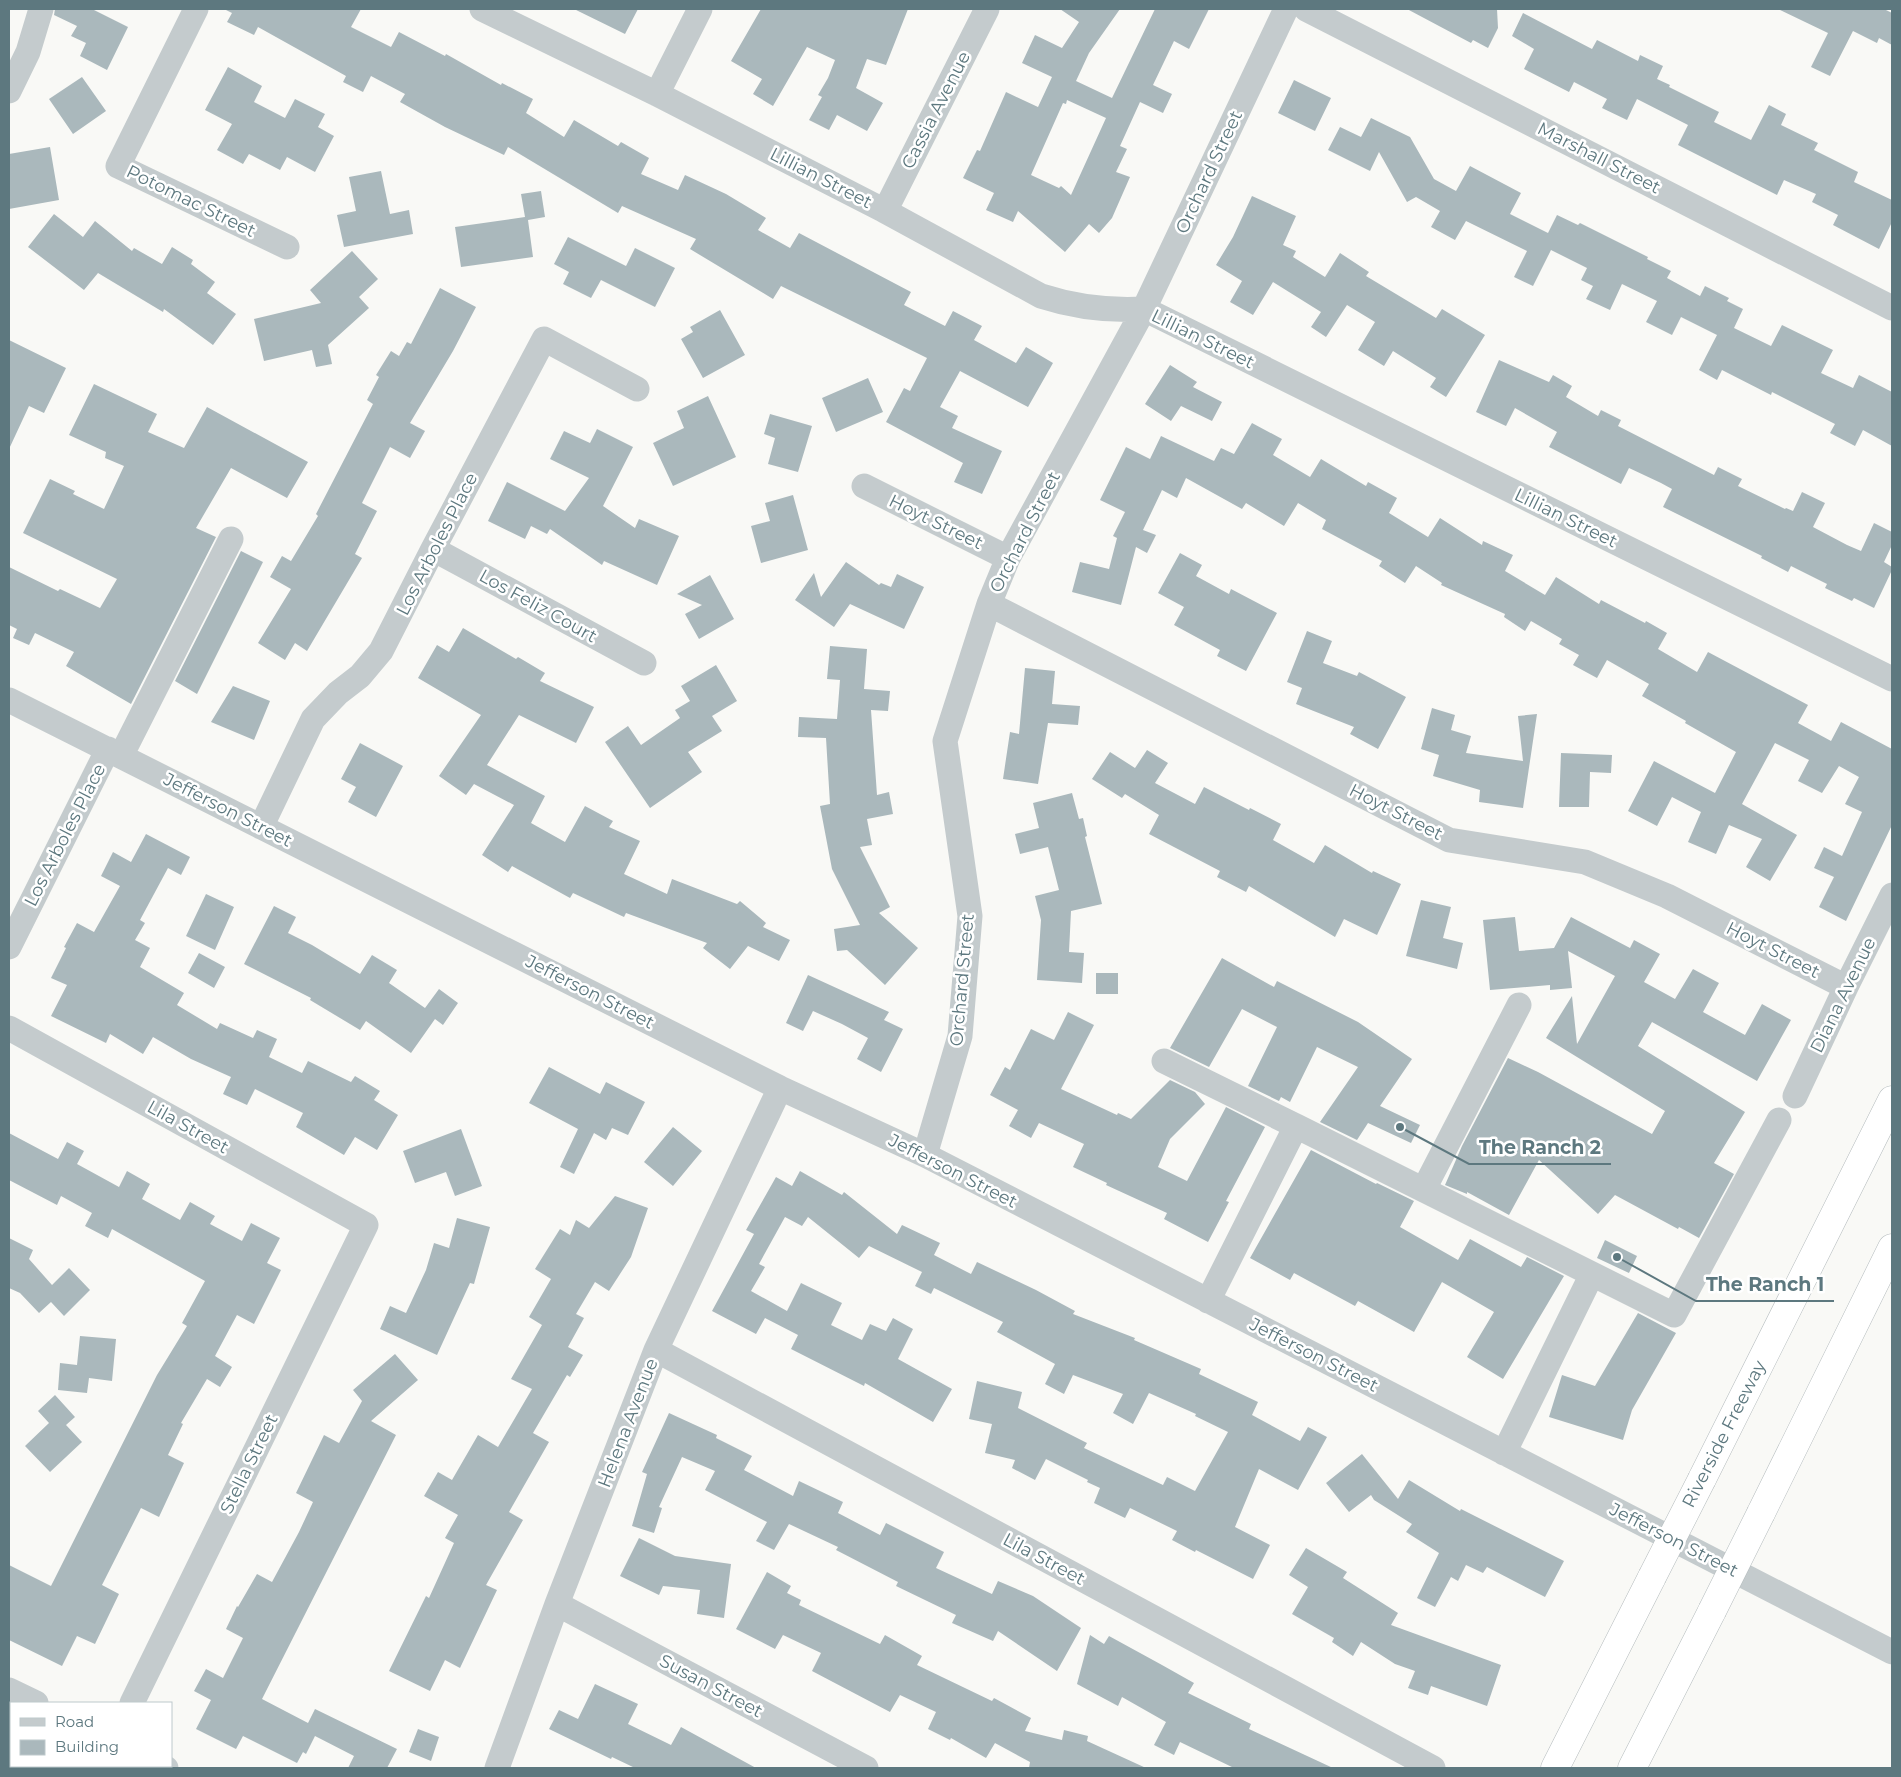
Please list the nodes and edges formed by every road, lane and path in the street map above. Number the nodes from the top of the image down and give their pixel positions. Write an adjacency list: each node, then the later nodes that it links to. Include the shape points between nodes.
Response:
1 (41, 9): 8 (street, via 28,52)
2 (195, 9): 11 (street, Potomac Street, via 118,166)
3 (482, 9): 9 (street, Lillian Street)
4 (700, 9): 9 (street)
5 (987, 9): 10 (street, Cassia Avenue)
6 (1286, 9): 13 (street, Orchard Street)
7 (1306, 9): 12 (street, Marshall Street)
8 (9, 91)
9 (658, 94): 10 (street, Lillian Street)
10 (885, 211): 13 (street, Lillian Street, via 1040,296 1091,308)
11 (287, 247)
12 (1892, 308)
13 (1144, 309): 18 (street, Orchard Street); 21 (street, Lillian Street)
14 (637, 389): 17 (street, Los Arboles Place, via 544,339)
15 (864, 486): 18 (street, Hoyt Street)
16 (231, 539): 23 (street, Los Arboles Place)
17 (433, 549): 20 (street, Los Feliz Court); 24 (street, Los Arboles Place, via 381,651 360,676 313,719)
18 (1008, 558): 19 (street, Orchard Street)
19 (989, 604): 27 (street, Hoyt Street, via 1449,840 1585,862 1667,896); 36 (street, Orchard Street, via 945,741 970,916 960,1036)
20 (644, 664)
21 (1892, 679)
22 (9, 700): 23 (street, Jefferson Street)
23 (115, 753): 24 (street, Jefferson Street); 26 (street, Los Arboles Place)
24 (261, 827): 31 (street, Jefferson Street)
25 (1892, 895): 27 (street, Diana Avenue)
26 (9, 947)
27 (1846, 986): 32 (street, Diana Avenue)
28 (1519, 1005): 37 (street)
29 (9, 1028): 38 (street, Lila Street)
30 (1164, 1061): 35 (street)
31 (780, 1088): 36 (street, Jefferson Street); 42 (street, Helena Avenue)
32 (1795, 1096)
33 (1892, 1100): 52 (highway, Riverside Freeway, bridge)
34 (1779, 1120): 40 (street, via 1674,1315)
35 (1296, 1126): 37 (street); 41 (street)
36 (925, 1155): 41 (street, Jefferson Street)
37 (1424, 1190): 40 (street)
38 (366, 1225): 48 (street, Stella Street)
39 (1892, 1248): 53 (highway, bridge)
40 (1592, 1274): 43 (street)
41 (1208, 1300): 43 (street, Jefferson Street)
42 (656, 1350): 44 (street, Helena Avenue); 51 (street, Lila Street)
43 (1504, 1453): 45 (street, Jefferson Street)
44 (557, 1604): 49 (street, Helena Avenue); 50 (street, Susan Street)
45 (1892, 1652)
46 (9, 1690): 47 (street)
47 (34, 1702)
48 (132, 1702)
49 (497, 1768)
50 (866, 1768)
51 (1432, 1768)
52 (1555, 1768)
53 (1632, 1768)

